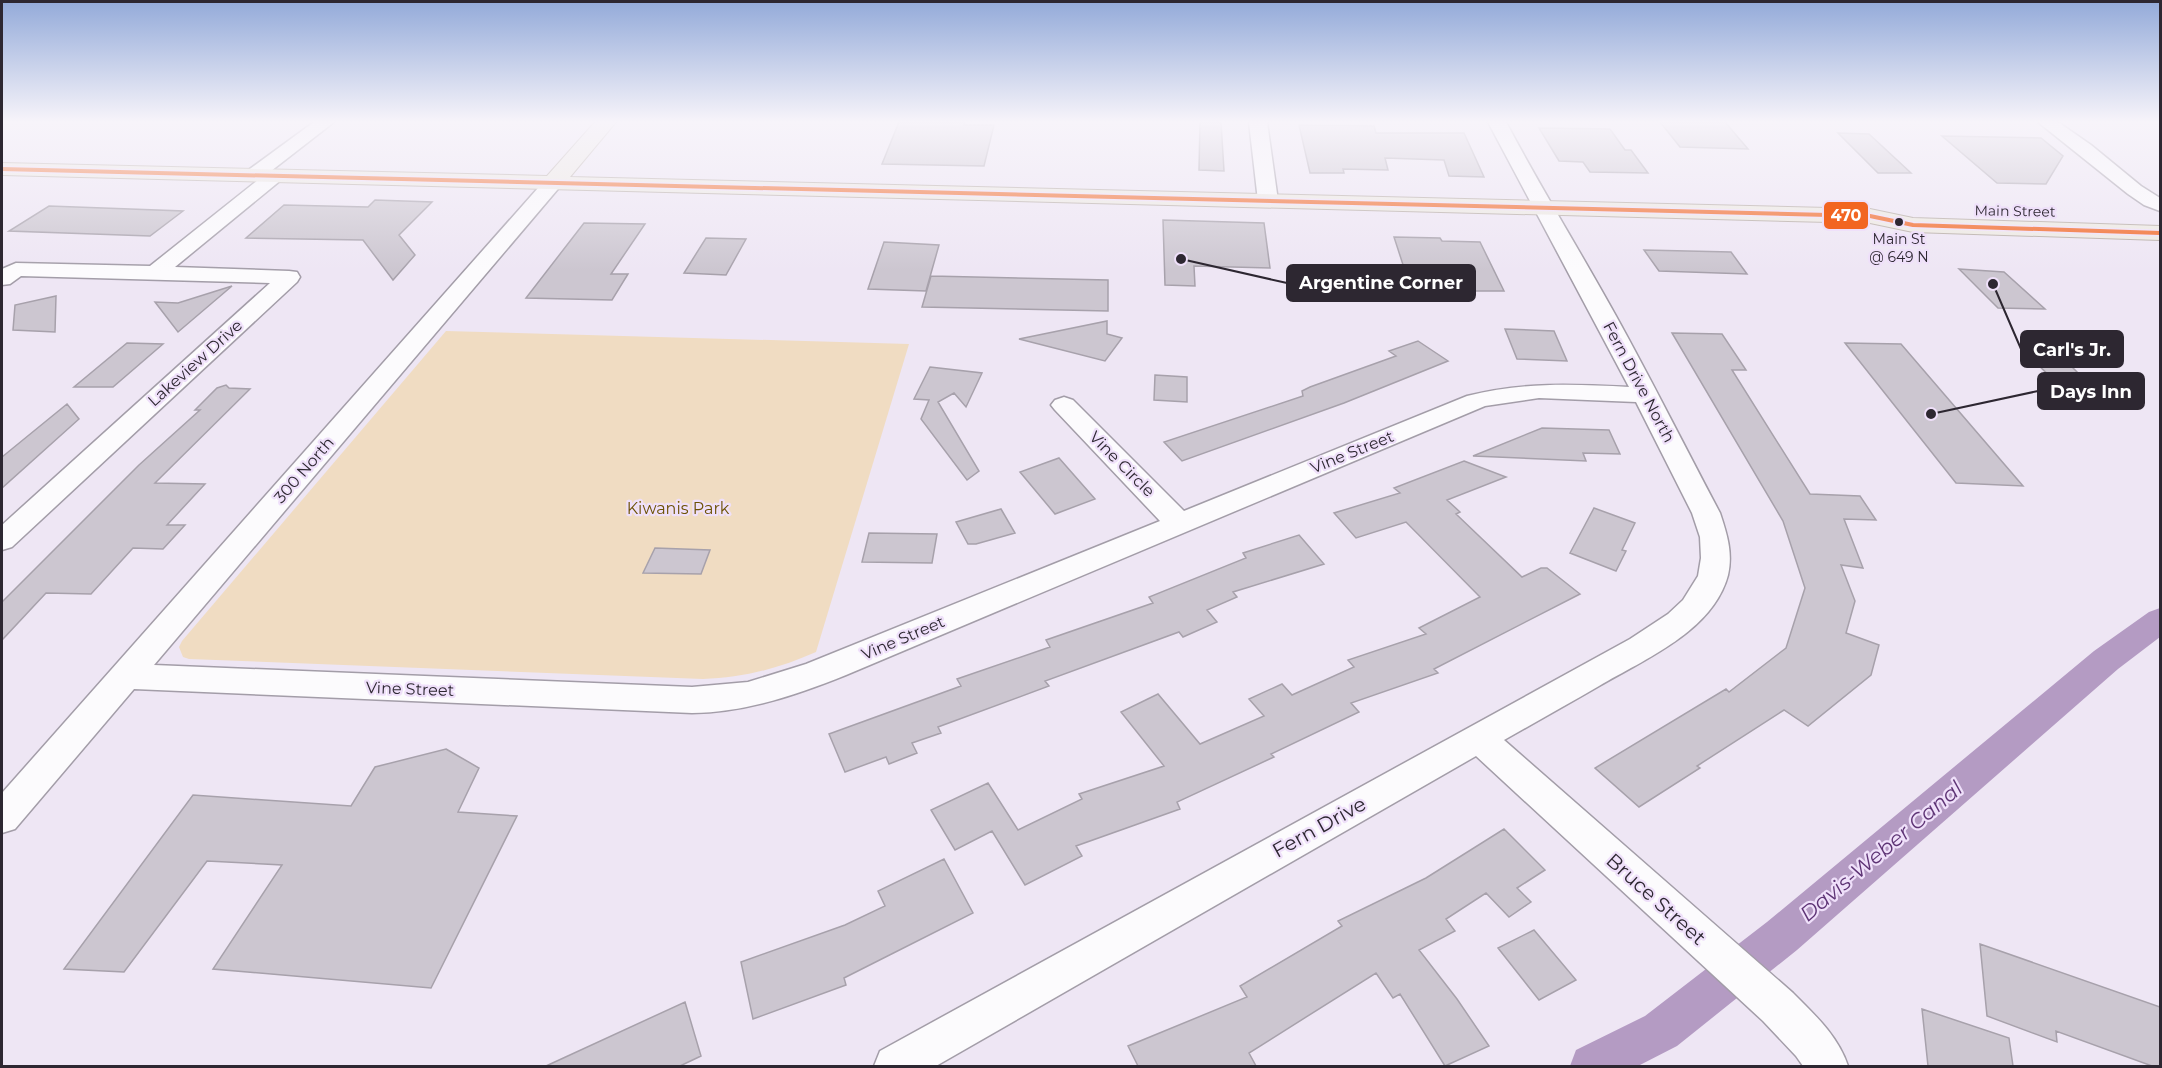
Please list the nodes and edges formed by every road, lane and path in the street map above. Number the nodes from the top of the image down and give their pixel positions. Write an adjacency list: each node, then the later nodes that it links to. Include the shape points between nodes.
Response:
1 (108, 172): 7 (main road, Main Street)
2 (269, 172): 7 (street)
3 (563, 172): 8 (main road, 300 North)
4 (1264, 172): 9 (street)
5 (1525, 172): 10 (street, Fern Drive North)
6 (2108, 172): 11 (street)
7 (264, 176): 8 (main road, Main Street); 12 (street)
8 (553, 183): 9 (main road, Main Street); 19 (street, 300 North)
9 (1268, 201): 10 (main road, Main Street)
10 (1545, 208): 11 (main road, Main Street, via 1870,216 1913,225); 14 (street, Fern Drive North)
11 (2159, 214)
12 (155, 273): 13 (street, Lakeview Drive, via 16,268); 17 (street, Lakeview Drive, via 289,277)
13 (2, 279)
14 (1646, 395): 16 (street, Vine Street, via 1527,392 1488,397); 18 (street, Fern Drive North, via 1713,528)
15 (1064, 405): 16 (street, Vine Circle)
16 (1179, 523): 19 (street, Vine Street, via 815,674 744,697 700,701)
17 (2, 540)
18 (1717, 562): 20 (street, Fern Drive, via 1704,595 1671,629)
19 (123, 676): 21 (street, 300 North)
20 (1478, 737): 22 (street, Fern Drive); 23 (street, Bruce Street, via 1778,1007 1811,1041)
21 (2, 818)
22 (895, 1066)
23 (1827, 1066)

